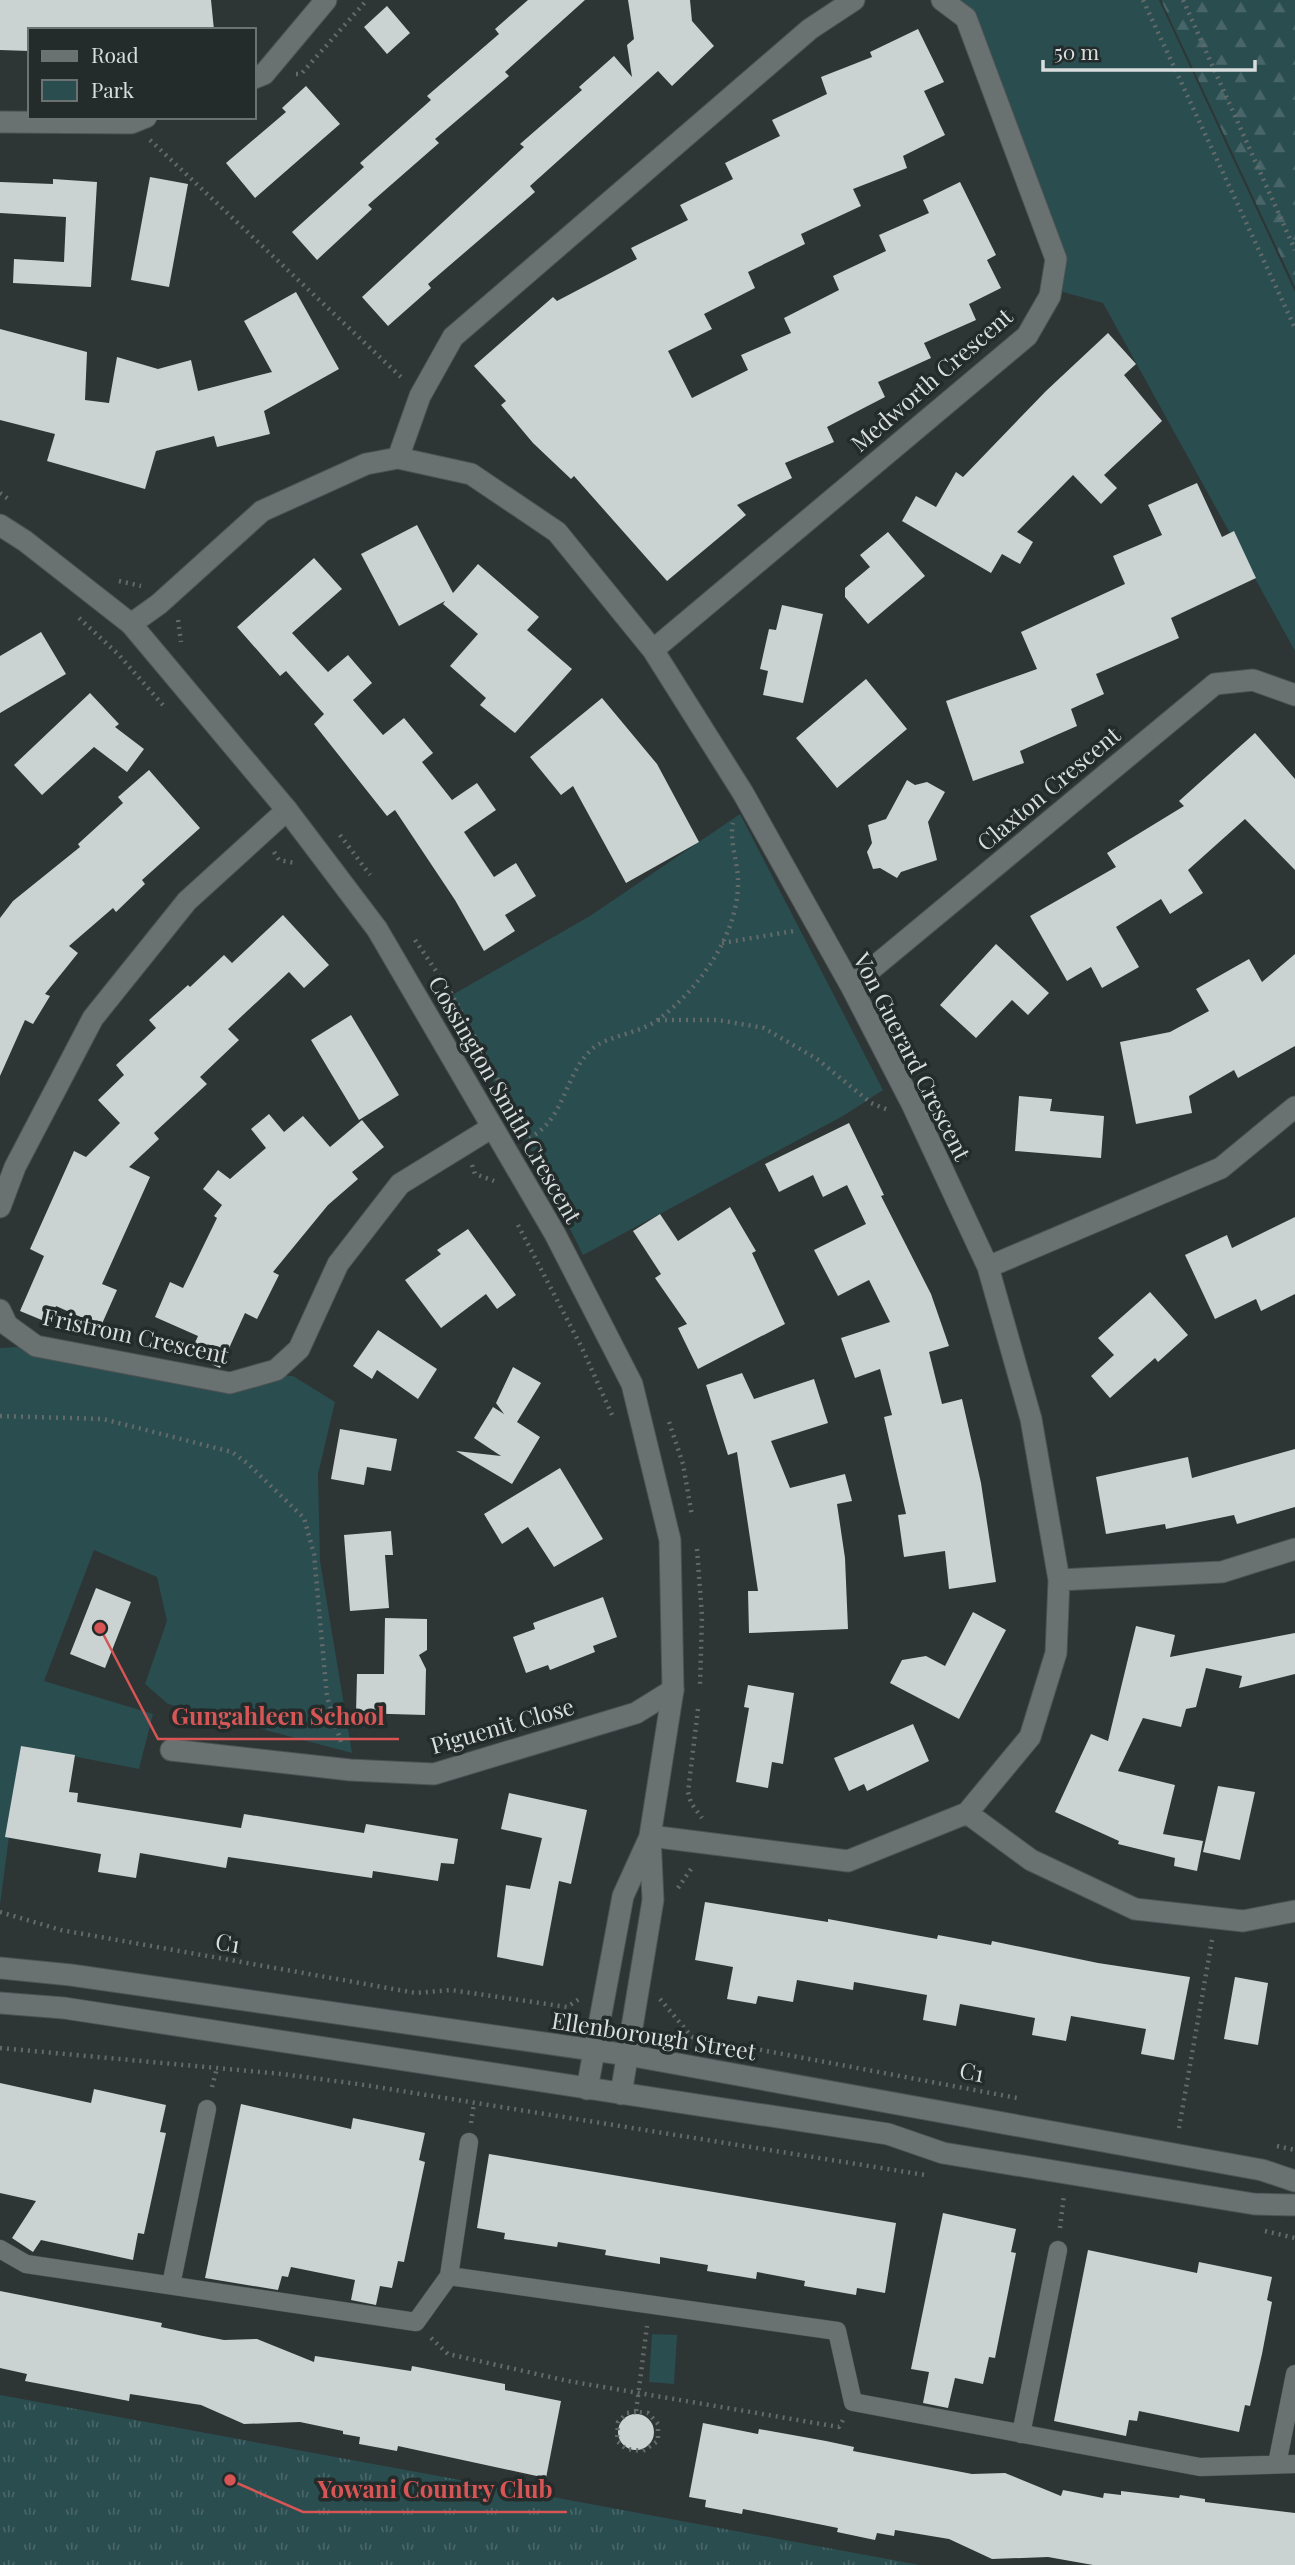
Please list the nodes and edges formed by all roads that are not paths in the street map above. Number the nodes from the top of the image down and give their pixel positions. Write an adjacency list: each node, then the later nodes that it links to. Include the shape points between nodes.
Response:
1 (326, 0): 4 (street, via 264,74)
2 (854, 0): 7 (street, via 810,29 453,337 421,396)
3 (942, 0): 10 (street, Medworth Crescent, via 965,18 1056,259 1050,296 1027,336)
4 (256, 77)
5 (139, 120): 6 (street)
6 (0, 122)
7 (398, 458): 9 (street, Von Guerard Crescent, via 366,464 262,511); 10 (street, Von Guerard Crescent, via 471,474 557,532)
8 (0, 525): 9 (street, Cossington Smith Crescent)
9 (131, 624): 12 (street, Cossington Smith Crescent)
10 (653, 650): 13 (street, Von Guerard Crescent, via 743,793)
11 (1295, 695): 13 (street, Claxton Crescent, via 1253,680 1215,684)
12 (287, 810): 15 (street, Cossington Smith Crescent, via 377,929); 16 (street, via 187,901 93,1018 15,1167)
13 (851, 986): 17 (street, Von Guerard Crescent)
14 (1295, 1107): 17 (street, via 1222,1168)
15 (491, 1128): 18 (street, Fristrom Crescent, via 400,1184 338,1264 299,1349 275,1370 230,1383 36,1346 7,1325); 21 (street, Cossington Smith Crescent, via 555,1234 632,1384 670,1541)
16 (0, 1207)
17 (988, 1268): 20 (street, Von Guerard Crescent, via 1031,1419)
18 (0, 1310)
19 (1295, 1549): 20 (street, via 1222,1572)
20 (1059, 1580): 23 (street, Von Guerard Crescent, via 1056,1653 1030,1737)
21 (673, 1690): 22 (street, Piguenit Close, via 636,1713 434,1774 350,1770); 24 (street, Cossington Smith Crescent)
22 (171, 1750)
23 (967, 1813): 24 (street, Von Guerard Crescent, via 848,1861); 25 (street, via 1031,1860 1135,1909 1243,1921)
24 (650, 1836): 28 (street, Cossington Smith Crescent, via 623,1896); 29 (street, Cossington Smith Crescent, via 653,1900)
25 (1295, 1911)
26 (0, 1968): 28 (street, Ellenborough Street)
27 (0, 2003): 30 (street, via 64,2008)
28 (595, 2050): 29 (street, Ellenborough Street); 30 (street, Cossington Smith Crescent)
29 (628, 2055): 31 (street, Cossington Smith Crescent); 34 (street, Ellenborough Street, via 1262,2170)
30 (587, 2089): 31 (street)
31 (621, 2094): 35 (street, via 888,2134 943,2152 1254,2204)
32 (206, 2109): 39 (lane)
33 (469, 2142): 38 (lane)
34 (1295, 2181)
35 (1295, 2205)
36 (0, 2249): 39 (lane, via 26,2264)
37 (1058, 2250): 41 (lane)
38 (449, 2276): 39 (lane, via 416,2322); 41 (lane, via 837,2331 853,2402)
39 (171, 2285)
40 (1295, 2374): 42 (lane)
41 (1021, 2434): 42 (lane, via 1200,2467)
42 (1286, 2464)

